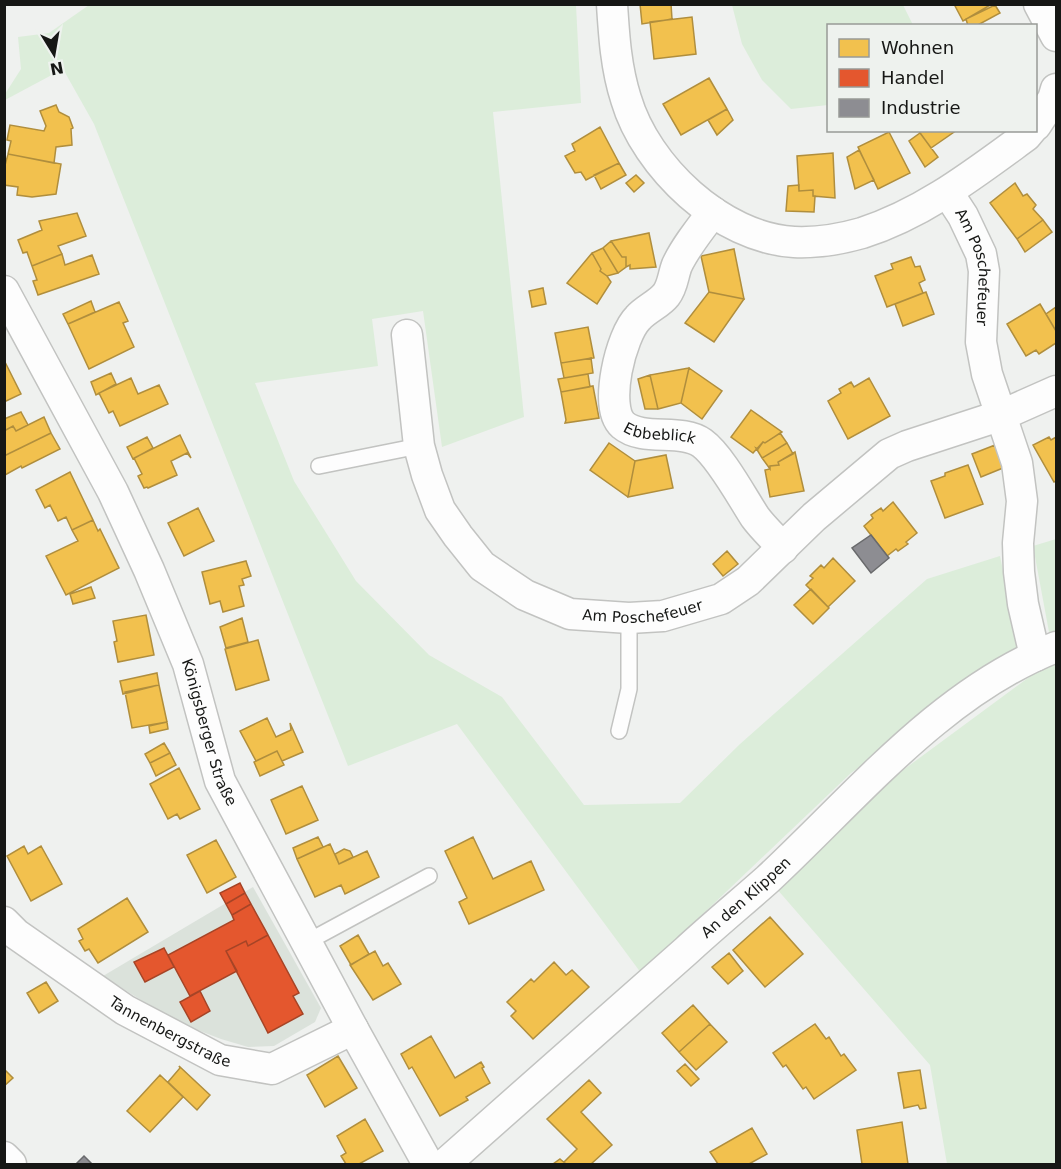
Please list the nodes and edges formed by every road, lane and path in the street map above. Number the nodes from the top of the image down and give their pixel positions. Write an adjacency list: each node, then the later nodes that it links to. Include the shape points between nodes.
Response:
1 (612, 4): 8 (street, via 619,72 639,131 683,189)
2 (1039, 4): 3 (street)
3 (1056, 36)
4 (1056, 89): 5 (street)
5 (1037, 122)
6 (1029, 132): 7 (street)
7 (948, 193): 8 (street, via 904,217 828,240 793,242 767,236 735,226); 12 (street, Am Poschefeuer, via 981,254 981,342 987,374)
8 (713, 212): 15 (street, Ebbeblick, via 682,256 666,296 638,318 626,335 614,403 618,417 632,430 687,437 713,452 757,520)
9 (4, 291): 21 (street, Königsberger Straße, via 113,492 188,664 220,781)
10 (407, 335): 13 (street, Am Poschefeuer)
11 (1056, 391): 12 (street, Am Poschefeuer)
12 (1002, 415): 15 (street, Am Poschefeuer, via 889,454); 17 (street, Am Poschefeuer, via 1017,463 1022,501 1018,572 1023,604)
13 (419, 446): 14 (lane); 16 (street, Am Poschefeuer, via 440,510 482,566 525,596 570,614)
14 (319, 466)
15 (783, 548): 16 (street, Am Poschefeuer, via 748,582 721,598 663,616)
16 (629, 618): 18 (lane, via 629,689)
17 (1046, 651): 26 (street, An den Klippen, via 999,674 941,716 768,879)
18 (619, 731)
19 (429, 876): 21 (lane)
20 (4, 922): 22 (street, Tannenbergstraße, via 125,1010 220,1060 272,1069)
21 (307, 942): 22 (street, Königsberger Straße)
22 (352, 1029): 25 (street, Königsberger Straße)
23 (4, 1157): 24 (street)
24 (11, 1164)
25 (428, 1164)
26 (445, 1164)

